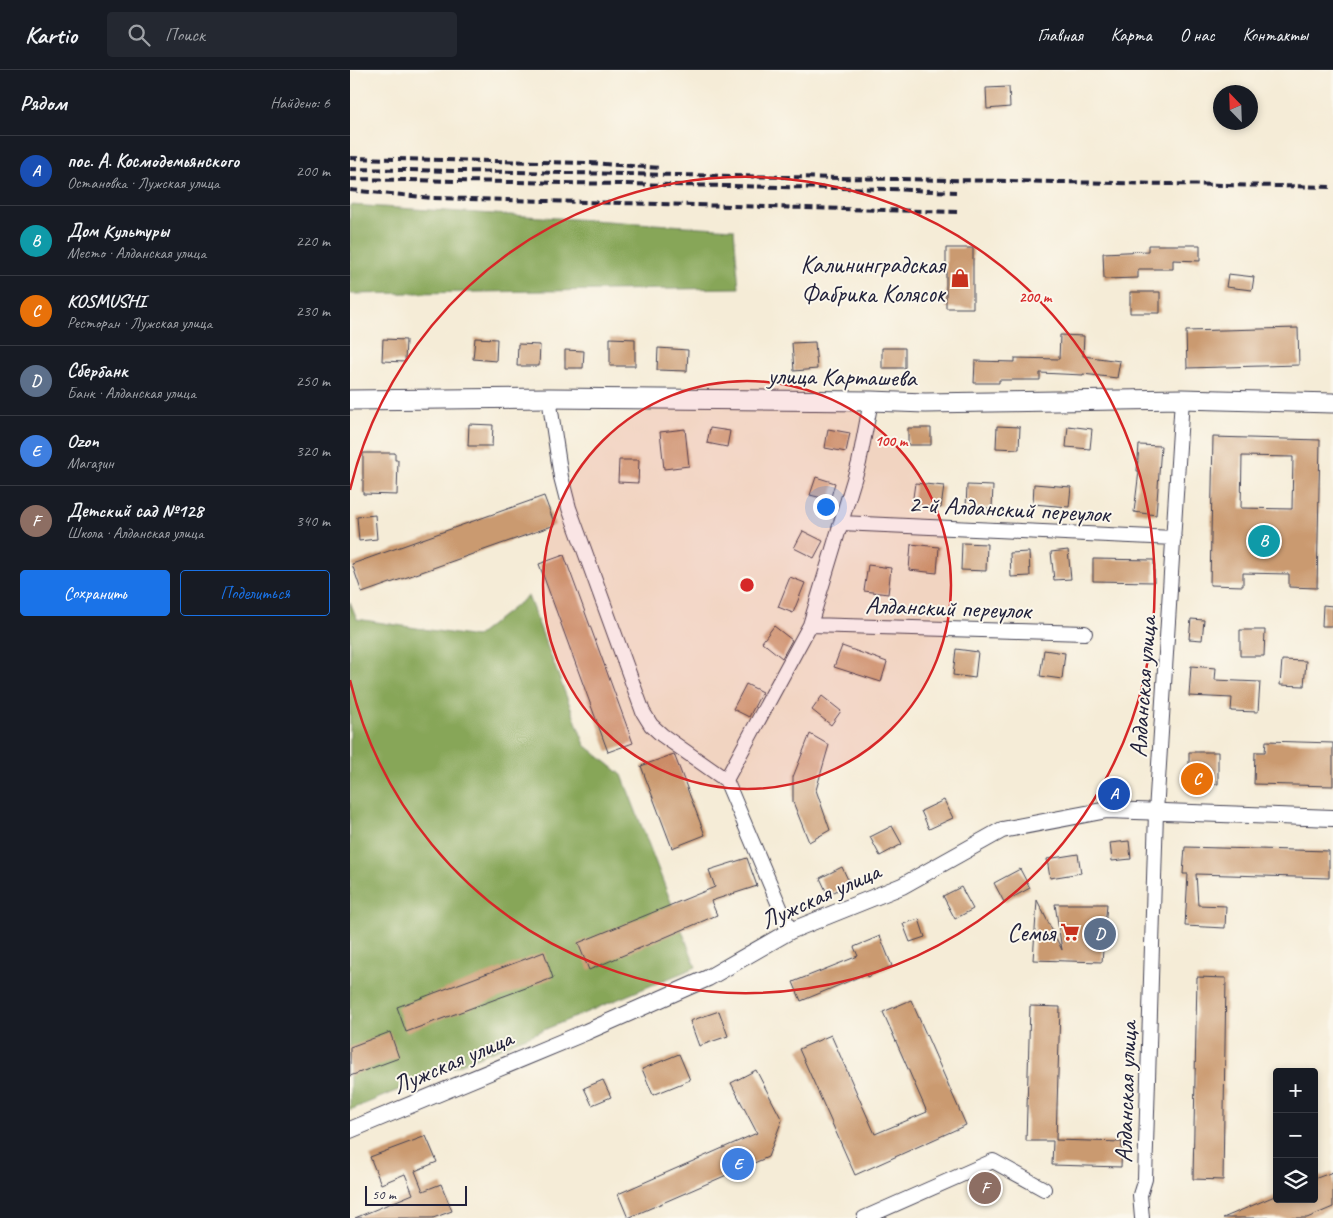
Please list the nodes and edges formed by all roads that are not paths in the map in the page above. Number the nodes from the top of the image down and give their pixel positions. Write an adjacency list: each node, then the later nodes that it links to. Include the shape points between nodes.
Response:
1 (549, 398): 3 (main road, улица Карташева); 4 (main road, улица Карташева); 10 (street, via 569,508 643,712 657,730)
2 (1182, 398): 4 (main road, улица Карташева, via 925,403); 5 (main road, улица Карташева); 7 (street, Алданская улица)
3 (350, 400)
4 (871, 401): 6 (street, via 859,463)
5 (1333, 403)
6 (842, 523): 7 (street, 2-й Алданский переулок); 8 (street)
7 (1174, 538): 11 (street, Алданская улица)
8 (810, 624): 9 (street, Алданский переулок); 10 (street)
9 (1085, 634)
10 (726, 780): 13 (street)
11 (1156, 812): 12 (street, Лужская улица); 13 (street, Лужская улица, via 1107,810 1002,830 902,886); 17 (street, Алданская улица, via 1145,1179 1140,1195)
12 (1333, 818)
13 (790, 931): 14 (street, Лужская улица, via 708,978)
14 (350, 1130)
15 (1044, 1189): 16 (street, via 993,1162)
16 (864, 1218)
17 (1142, 1218)

